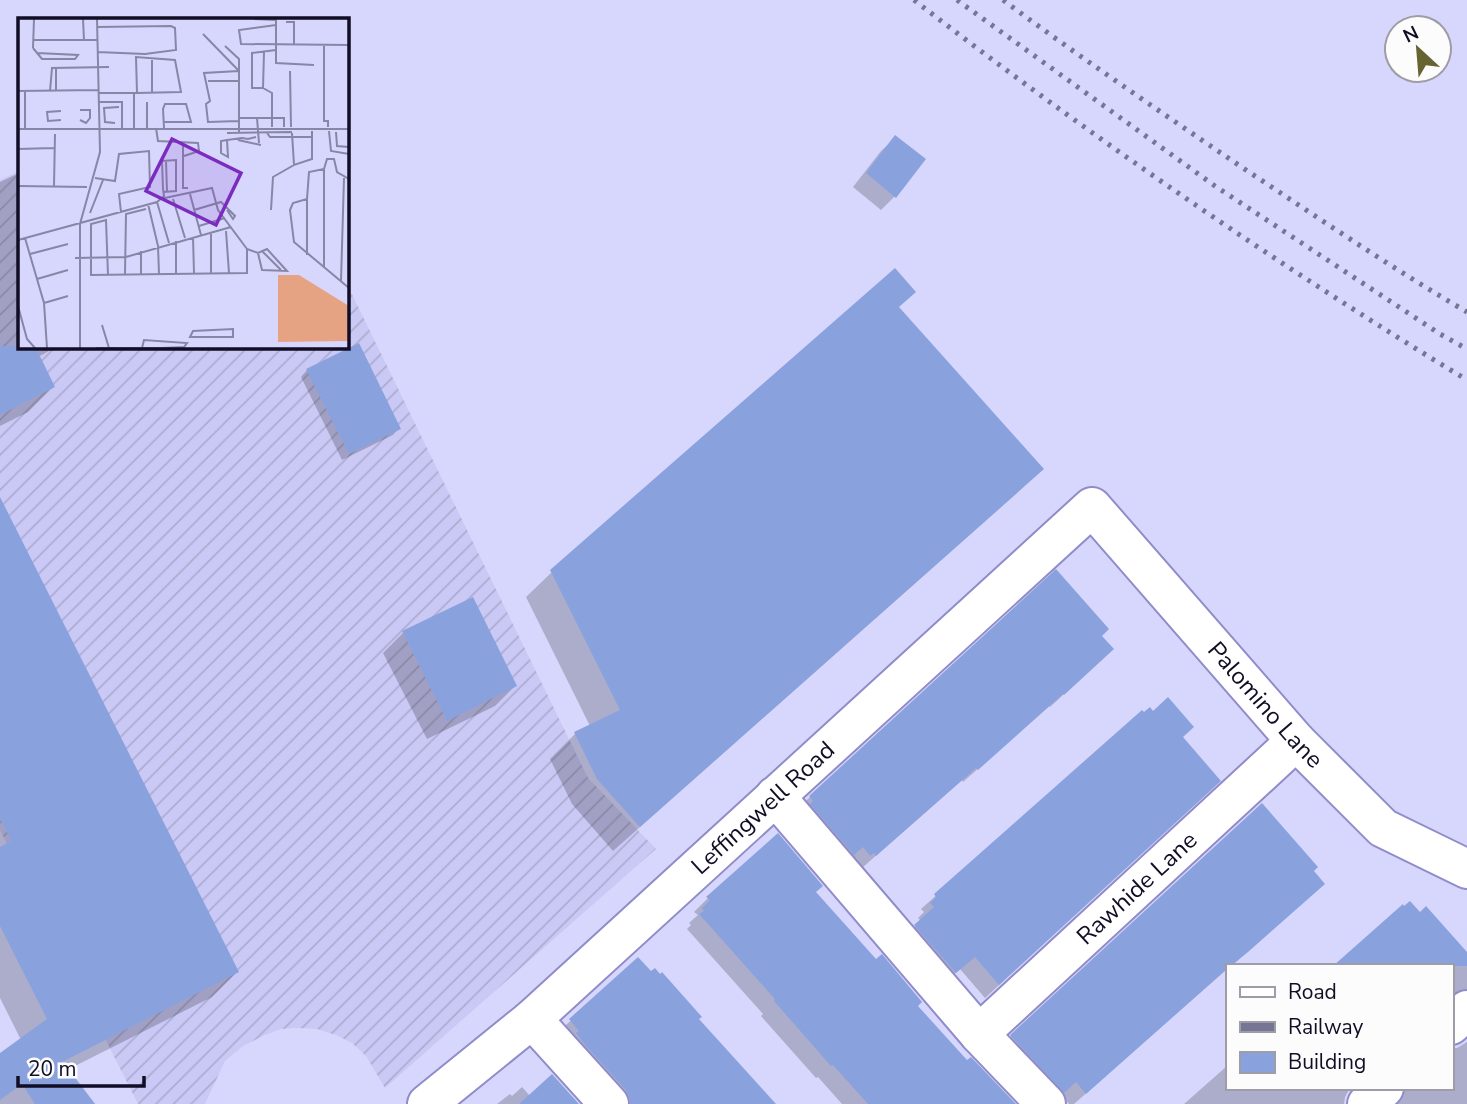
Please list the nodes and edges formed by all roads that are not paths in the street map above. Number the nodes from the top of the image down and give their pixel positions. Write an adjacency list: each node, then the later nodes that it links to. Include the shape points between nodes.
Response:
1 (1092, 507): 2 (street, Palomino Lane); 3 (street, Leffingwell Road)
2 (1296, 741): 4 (street, Palomino Lane, via 1383,828); 8 (street, Rawhide Lane)
3 (775, 796): 6 (street, Leffingwell Road); 8 (street)
4 (1467, 869)
5 (1467, 1010): 7 (street)
6 (532, 1019): 10 (street, Leffingwell Road); 11 (street)
7 (1453, 1023)
8 (979, 1034): 12 (street)
9 (1382, 1090): 13 (street)
10 (428, 1104)
11 (609, 1104)
12 (1046, 1104)
13 (1367, 1104)

